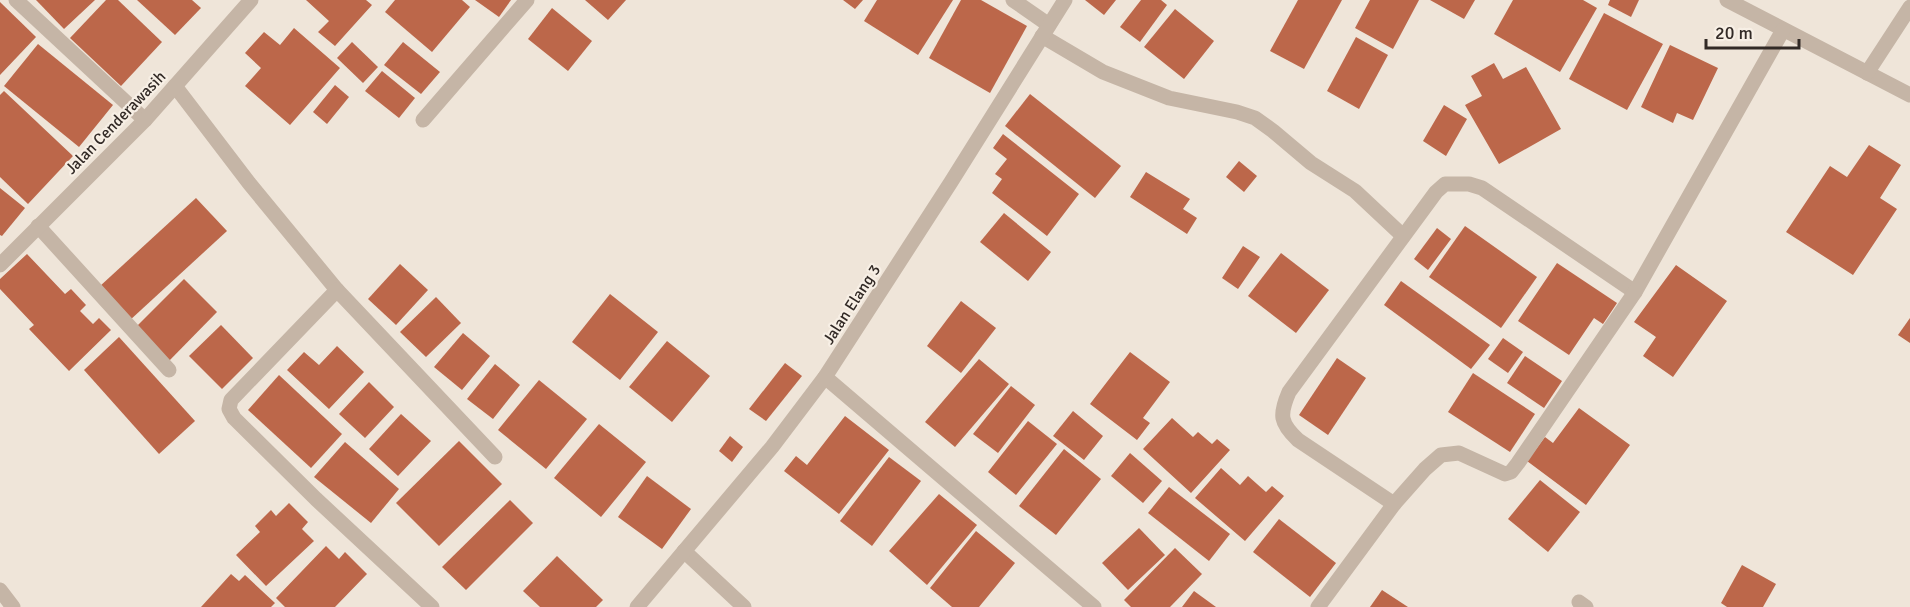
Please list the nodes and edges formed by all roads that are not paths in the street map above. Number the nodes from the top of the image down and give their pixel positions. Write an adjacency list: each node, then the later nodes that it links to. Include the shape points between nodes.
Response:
1 (16, 0): 13 (street)
2 (251, 0): 11 (street, Jalan Cenderawasih)
3 (527, 0): 14 (street)
4 (1013, 0): 8 (street)
5 (1065, 0): 8 (street, Jalan Elang 3)
6 (1727, 0): 9 (street)
7 (1910, 7): 10 (street)
8 (1046, 30): 16 (street, via 1104,72 1169,98 1255,118 1311,163 1355,191); 21 (street, Jalan Elang 3)
9 (1783, 30): 10 (street); 19 (street)
10 (1868, 73): 12 (street)
11 (175, 86): 13 (street, Jalan Cenderawasih); 18 (street)
12 (1910, 95)
13 (145, 120): 15 (street, Jalan Cenderawasih)
14 (423, 120)
15 (38, 226): 17 (street, Jalan Cenderawasih); 20 (street)
16 (1403, 236): 19 (street, via 1445,184 1469,184 1482,188); 23 (street, via 1289,392 1282,419 1298,440)
17 (0, 265)
18 (337, 290): 22 (street); 27 (street, via 231,400 229,409 307,490)
19 (1635, 292): 23 (street, via 1511,472 1505,474 1460,453 1441,455)
20 (170, 370)
21 (825, 377): 24 (street, Jalan Elang 3); 30 (street)
22 (495, 457)
23 (1394, 504): 31 (street)
24 (684, 551): 28 (street, Jalan Elang 3); 29 (street)
25 (0, 590): 26 (street)
26 (13, 607)
27 (432, 607)
28 (637, 607)
29 (744, 607)
30 (1094, 607)
31 (1318, 607)

